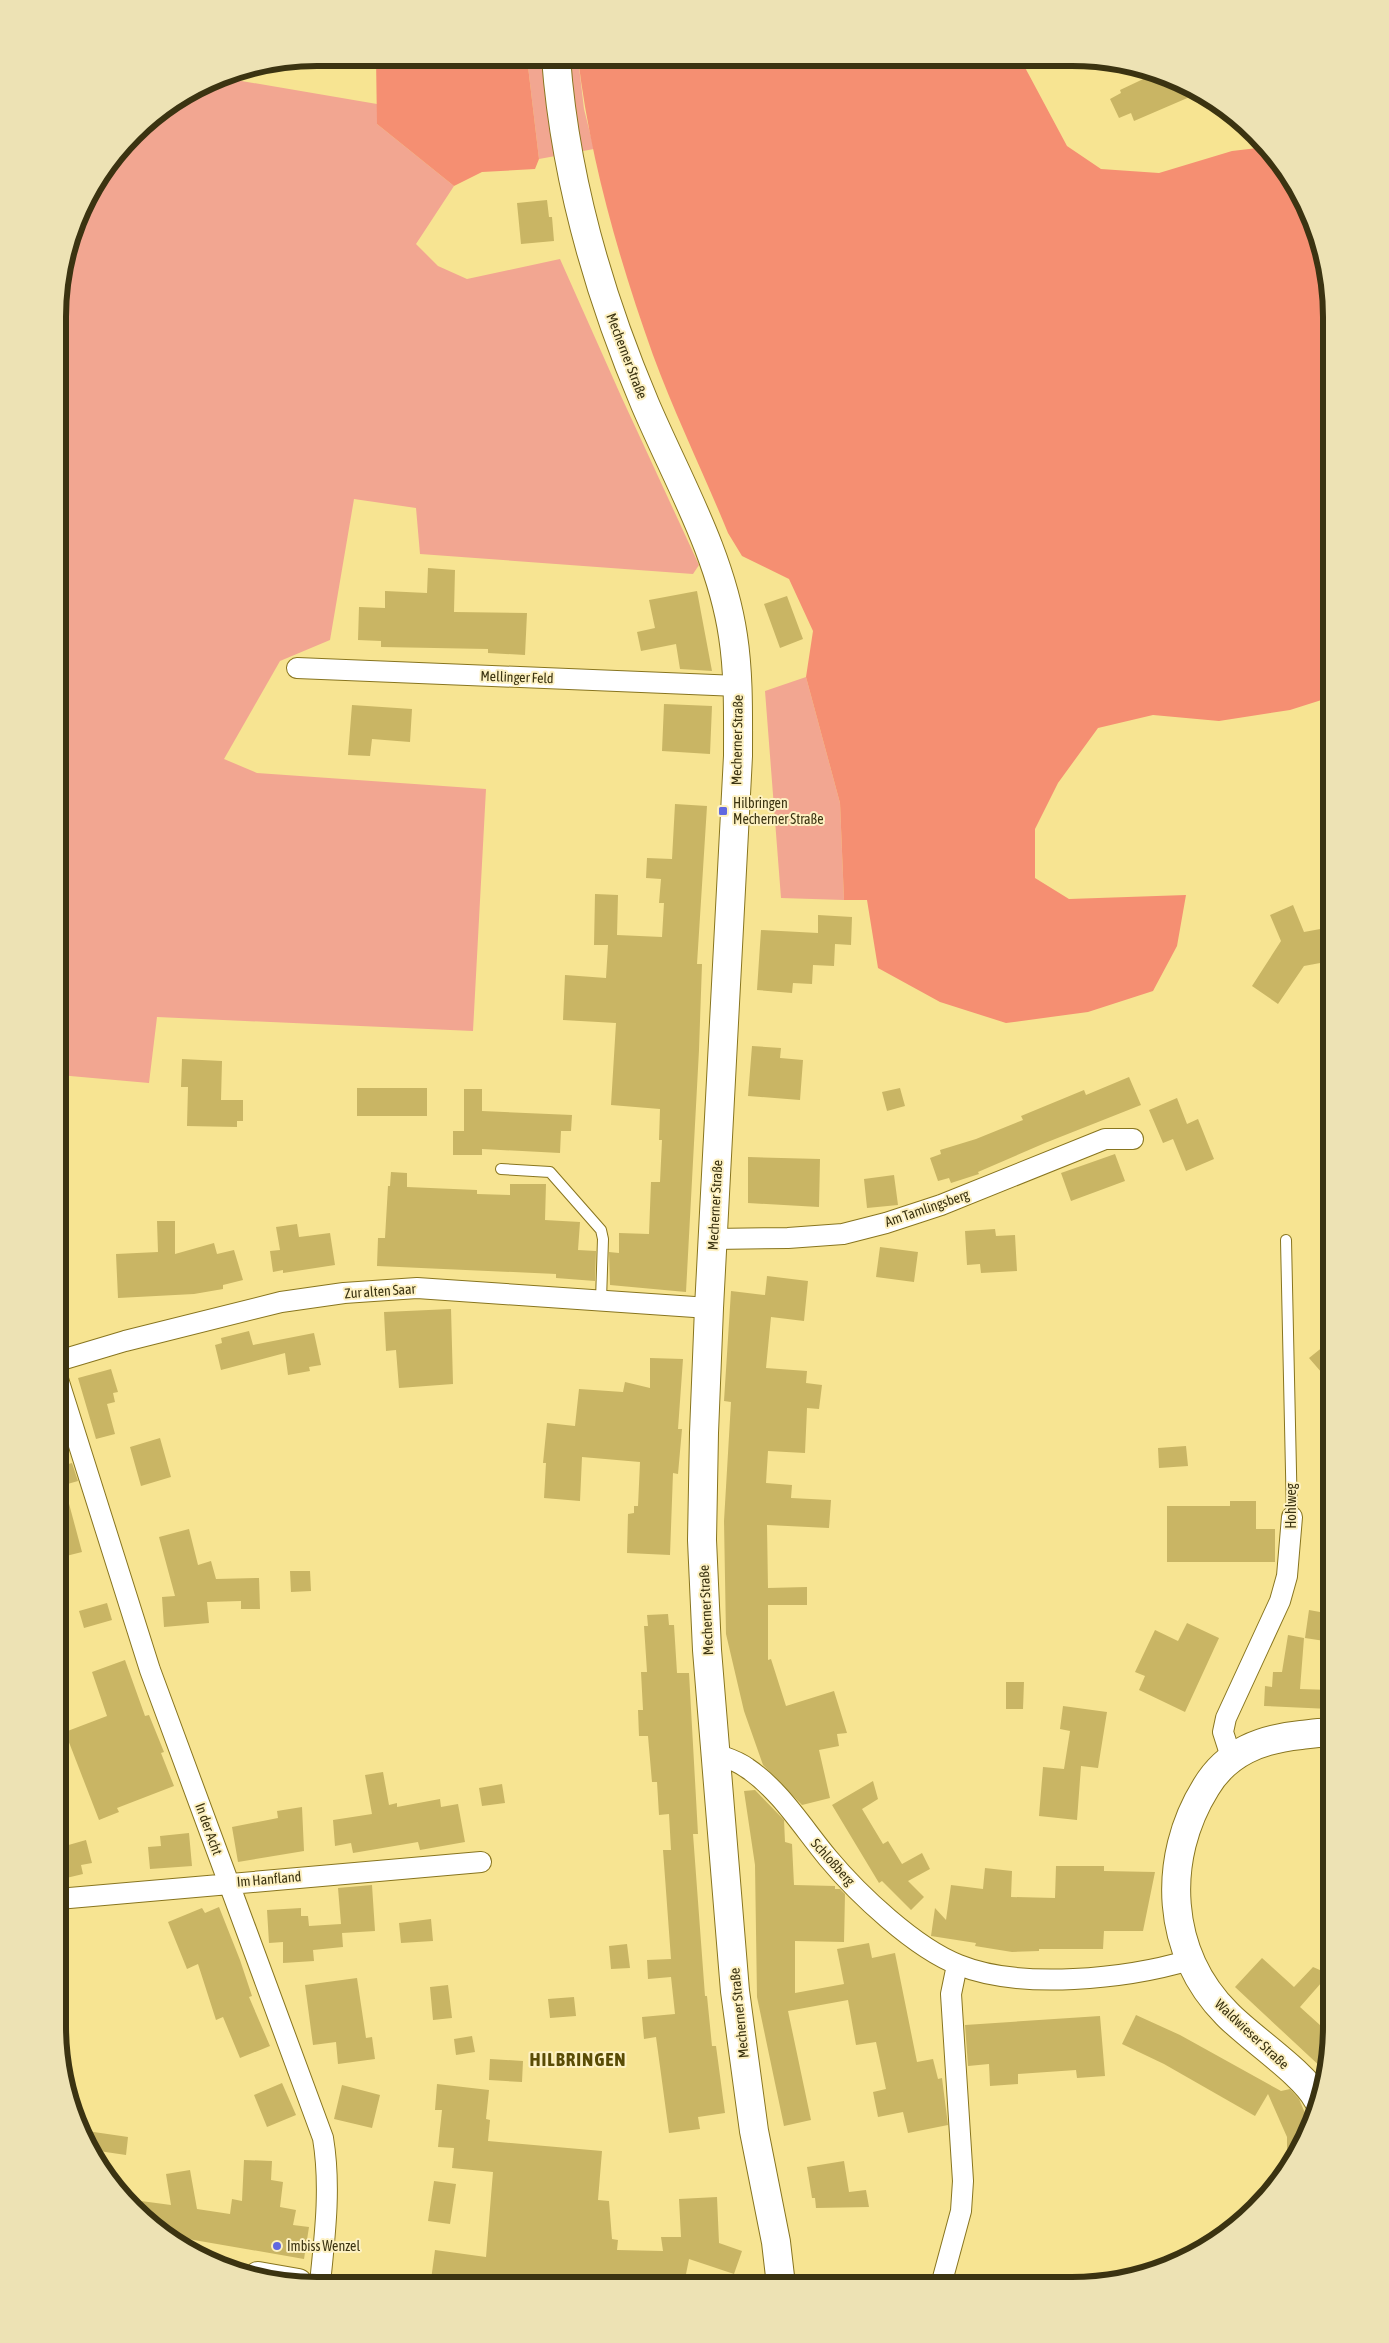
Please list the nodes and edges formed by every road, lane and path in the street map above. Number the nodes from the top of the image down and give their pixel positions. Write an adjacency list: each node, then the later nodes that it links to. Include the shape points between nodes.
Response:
1 (557, 66): 3 (main road, Mecherner Straße, via 566,150 608,309 645,404 713,560 733,636)
2 (297, 668): 3 (street, Mellinger Feld)
3 (738, 686): 6 (main road, Mecherner Straße, via 738,766)
4 (1133, 1139): 6 (street, Am Tamlingsberg, via 1105,1139 940,1205 842,1234)
5 (501, 1169): 8 (lane, via 550,1172 601,1230)
6 (713, 1239): 9 (main road, Mecherner Straße)
7 (1286, 1240): 12 (lane, Hohlweg)
8 (601, 1300): 9 (street, Zur alten Saar); 10 (street, Zur alten Saar, via 417,1288 344,1294 281,1302)
9 (709, 1308): 14 (main road, Mecherner Straße, via 702,1540)
10 (66, 1359)
11 (66, 1404): 17 (street, In der Acht, via 150,1670)
12 (1292, 1516): 15 (street, Hohlweg, via 1287,1576 1280,1601 1226,1718 1223,1732)
13 (1323, 1733): 15 (main road, Waldwieser Straße, via 1280,1737)
14 (716, 1754): 20 (street, Schloßberg, via 748,1768 772,1788 829,1860 865,1898 935,1953); 23 (main road, Mecherner Straße, via 744,2064)
15 (1231, 1757): 19 (main road, Waldwieser Straße, via 1212,1776 1183,1834 1174,1893 1180,1930)
16 (481, 1862): 17 (street, Im Hanfland)
17 (229, 1882): 18 (street, Im Hanfland); 22 (street, In der Acht, via 323,2138 327,2196)
18 (66, 1898)
19 (1190, 1960): 20 (street, Schloßberg, via 1130,1974 1082,1979 1018,1978); 21 (main road, Waldwieser Straße, via 1208,1993 1227,2014 1296,2074)
20 (957, 1965): 24 (street, via 951,1994 963,2181 962,2211)
21 (1313, 2094)
22 (320, 2277)
23 (781, 2277)
24 (943, 2277)

